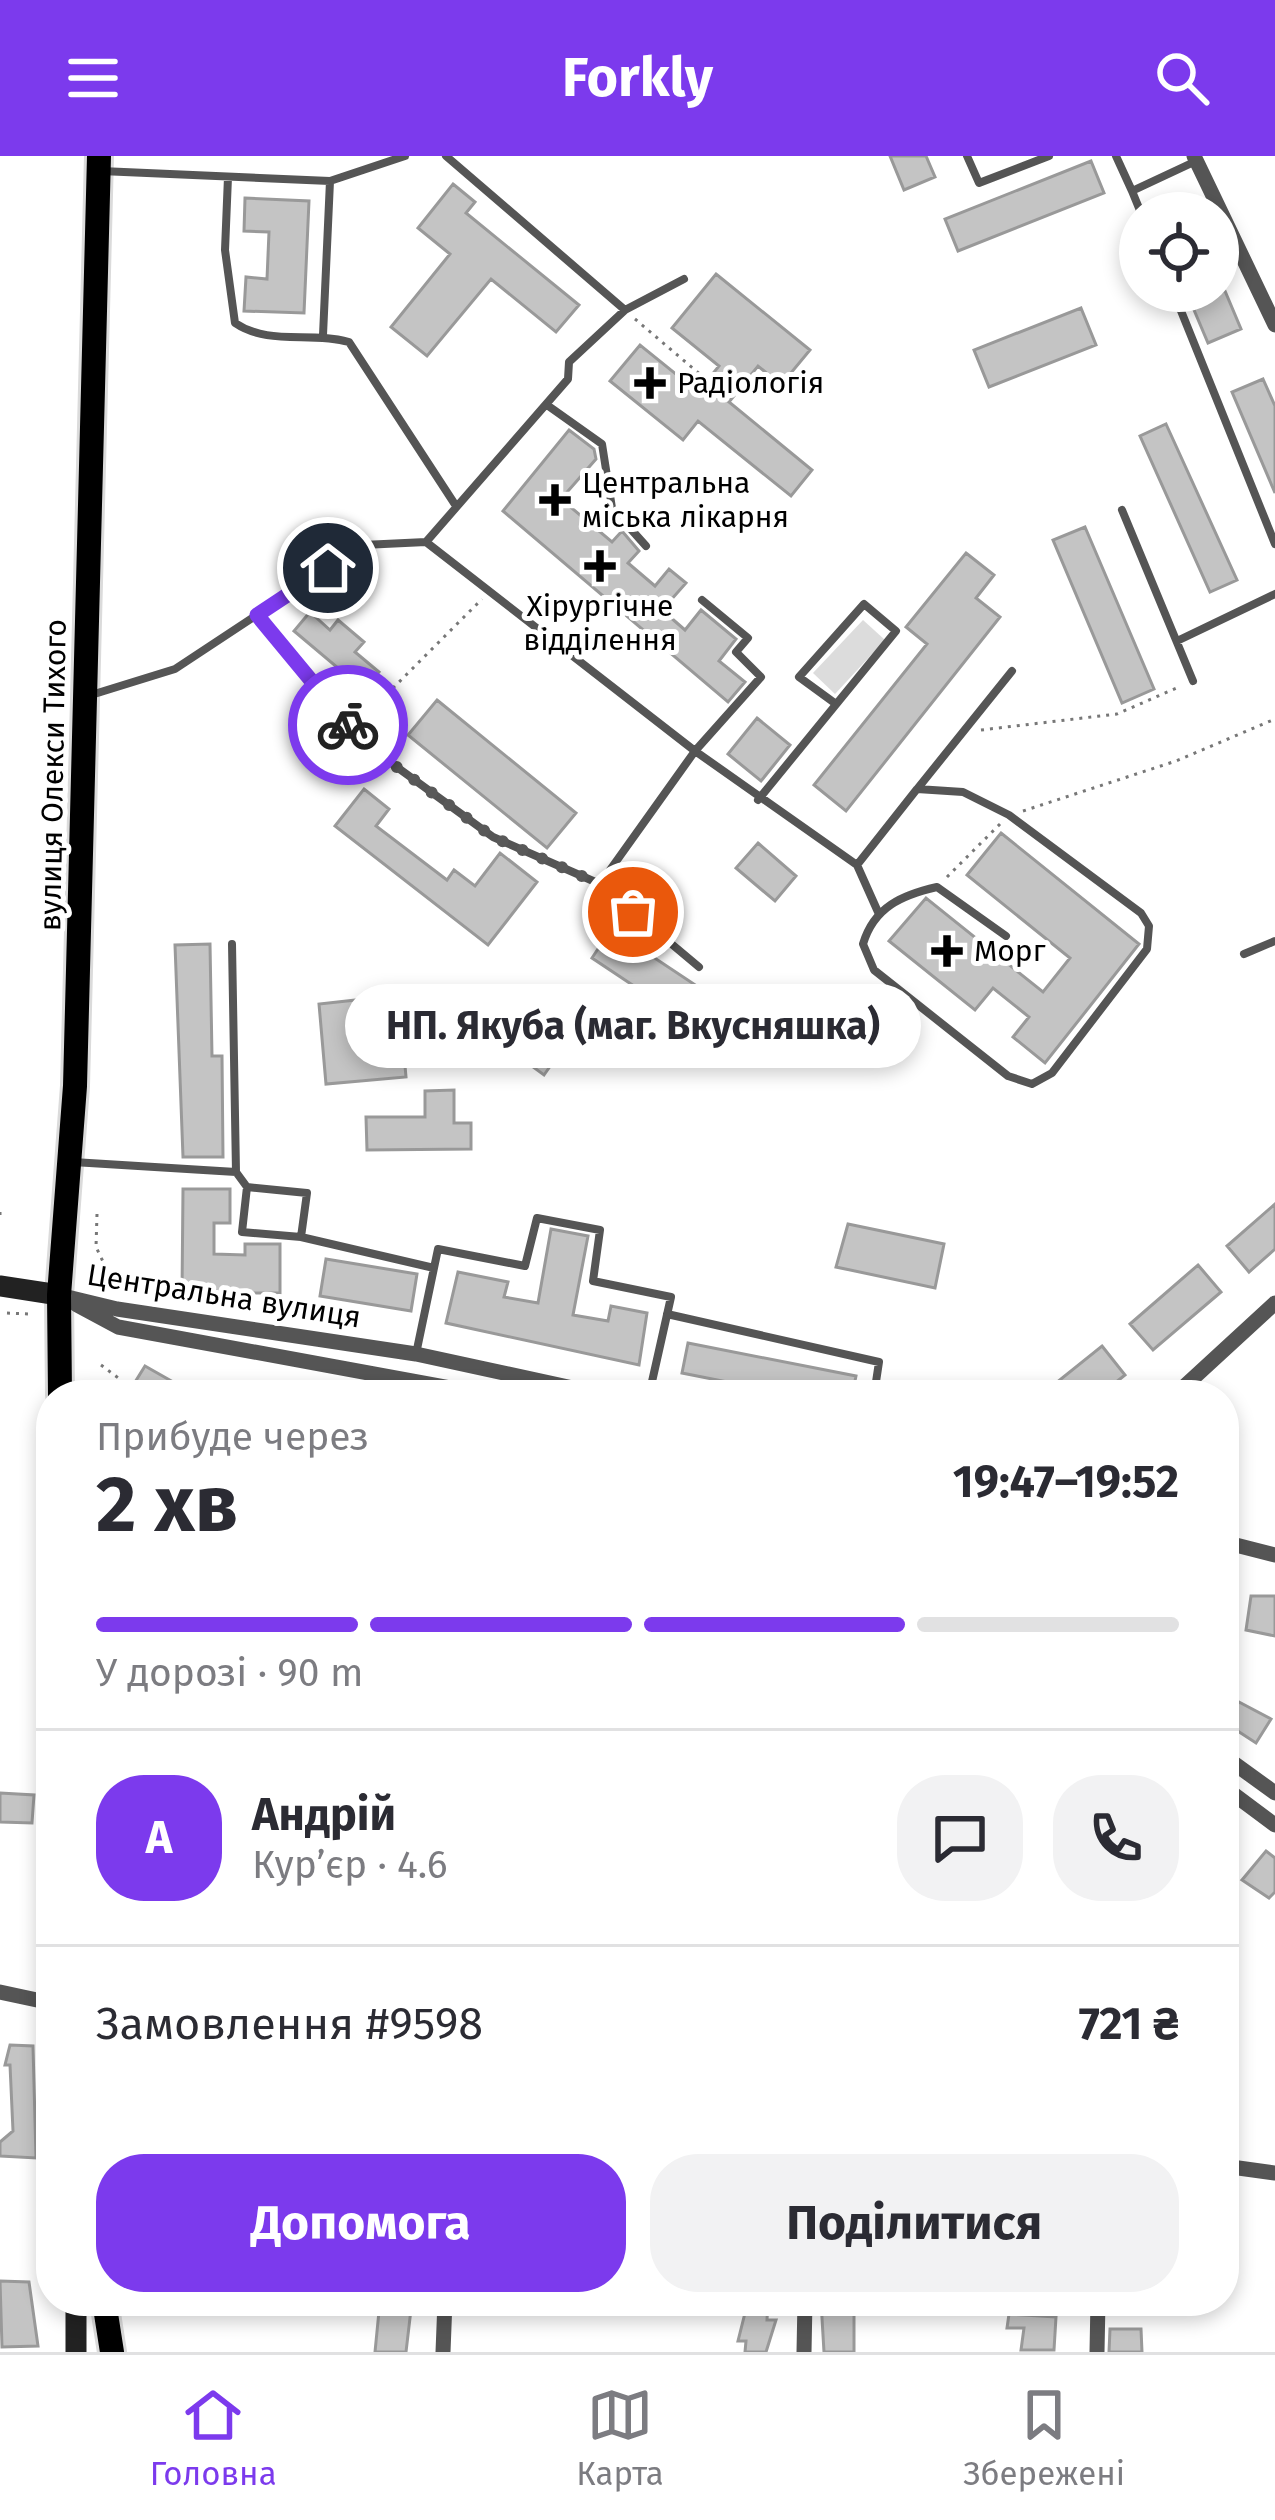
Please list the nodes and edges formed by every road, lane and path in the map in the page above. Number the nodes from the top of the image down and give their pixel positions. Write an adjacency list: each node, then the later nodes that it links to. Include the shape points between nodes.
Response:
1 (405, 156): 9 (lane)
2 (446, 156): 12 (lane)
3 (968, 156): 4 (lane, via 979,183)
4 (1049, 156)
5 (1116, 156): 10 (lane)
6 (1195, 158): 10 (lane); 14 (street)
7 (99, 164): 8 (lane); 30 (main road, вулиця Олекси Тихого)
8 (228, 177): 9 (lane); 15 (lane, via 225,250 236,322 256,338)
9 (330, 181): 15 (lane)
10 (1132, 191)
11 (684, 280): 12 (lane)
12 (625, 310): 16 (path); 17 (lane, via 569,362 568,379)
13 (1181, 312): 21 (lane)
14 (1275, 325)
15 (323, 335): 18 (lane, via 349,342)
16 (702, 376)
17 (548, 405): 18 (lane); 22 (lane, via 602,444 613,508)
18 (456, 506): 20 (lane)
19 (1122, 510): 27 (lane)
20 (426, 542): 23 (lane); 26 (lane, via 363,545)
21 (1275, 544)
22 (646, 546)
23 (487, 593): 33 (path); 35 (lane)
24 (1275, 594): 27 (lane)
25 (702, 600): 35 (lane, via 748,638 736,652 761,677)
26 (257, 615): 30 (lane, via 175,669); 33 (lane)
27 (1177, 641): 29 (lane)
28 (1012, 671): 34 (lane)
29 (1193, 681): 34 (path, via 1118,714)
30 (84, 698): 48 (main road, вулиця Олекси Тихого)
31 (836, 704): 31 (lane, via 896,631 864,604 799,677); 37 (lane)
32 (1275, 719): 38 (path)
33 (352, 730): 40 (lane, via 493,837)
34 (964, 732): 36 (lane)
35 (695, 751): 37 (lane); 40 (lane)
36 (917, 789): 38 (lane, via 963,792); 39 (lane)
37 (758, 800): 39 (lane)
38 (1010, 815): 41 (path); 42 (lane, via 1149,926 1147,950 1052,1073 1032,1084 1008,1076 874,970 863,944)
39 (857, 865): 42 (lane)
40 (600, 884): 47 (lane)
41 (937, 886): 42 (lane); 43 (lane)
42 (878, 912)
43 (1006, 936)
44 (1275, 941): 46 (lane)
45 (232, 944): 49 (lane)
46 (1244, 954)
47 (699, 968)
48 (69, 1162): 49 (lane); 56 (main road, вулиця Олекси Тихого)
49 (236, 1172): 50 (lane)
50 (247, 1187): 52 (lane, via 242,1232); 52 (lane, via 307,1193)
51 (97, 1214): 54 (path, via 96,1247)
52 (301, 1238): 53 (lane)
53 (434, 1268): 60 (lane, via 438,1249 525,1266 536,1218 600,1230 593,1281 671,1297); 61 (lane)
54 (108, 1272)
55 (0, 1286): 56 (main road)
56 (58, 1295): 61 (street, Центральна вулиця); 63 (main road, вулиця Олекси Тихого); 65 (street, Центральна вулиця, via 118,1327)
57 (1275, 1303): 69 (street)
58 (8, 1313): 59 (path)
59 (28, 1314)
60 (667, 1314): 67 (lane); 68 (lane, via 879,1362)
61 (416, 1354): 66 (street, Центральна вулиця)
62 (101, 1365): 64 (path)
63 (60, 1380)
64 (121, 1380)
65 (392, 1380)
66 (536, 1380)
67 (652, 1380)
68 (876, 1380)
69 (1191, 1380)
70 (1239, 1546): 71 (street)
71 (1275, 1555)
72 (1239, 1767): 73 (street)
73 (1275, 1793)
74 (1239, 1798): 75 (street)
75 (1275, 1825)
76 (0, 1992): 77 (street)
77 (36, 2000)
78 (1239, 2168): 79 (street)
79 (1275, 2174)
80 (76, 2316): 85 (main road)
81 (106, 2316): 86 (main road)
82 (444, 2316): 87 (street)
83 (805, 2316): 88 (street)
84 (1097, 2316): 89 (street)
85 (76, 2352)
86 (112, 2352)
87 (443, 2352)
88 (804, 2352)
89 (1096, 2352)

